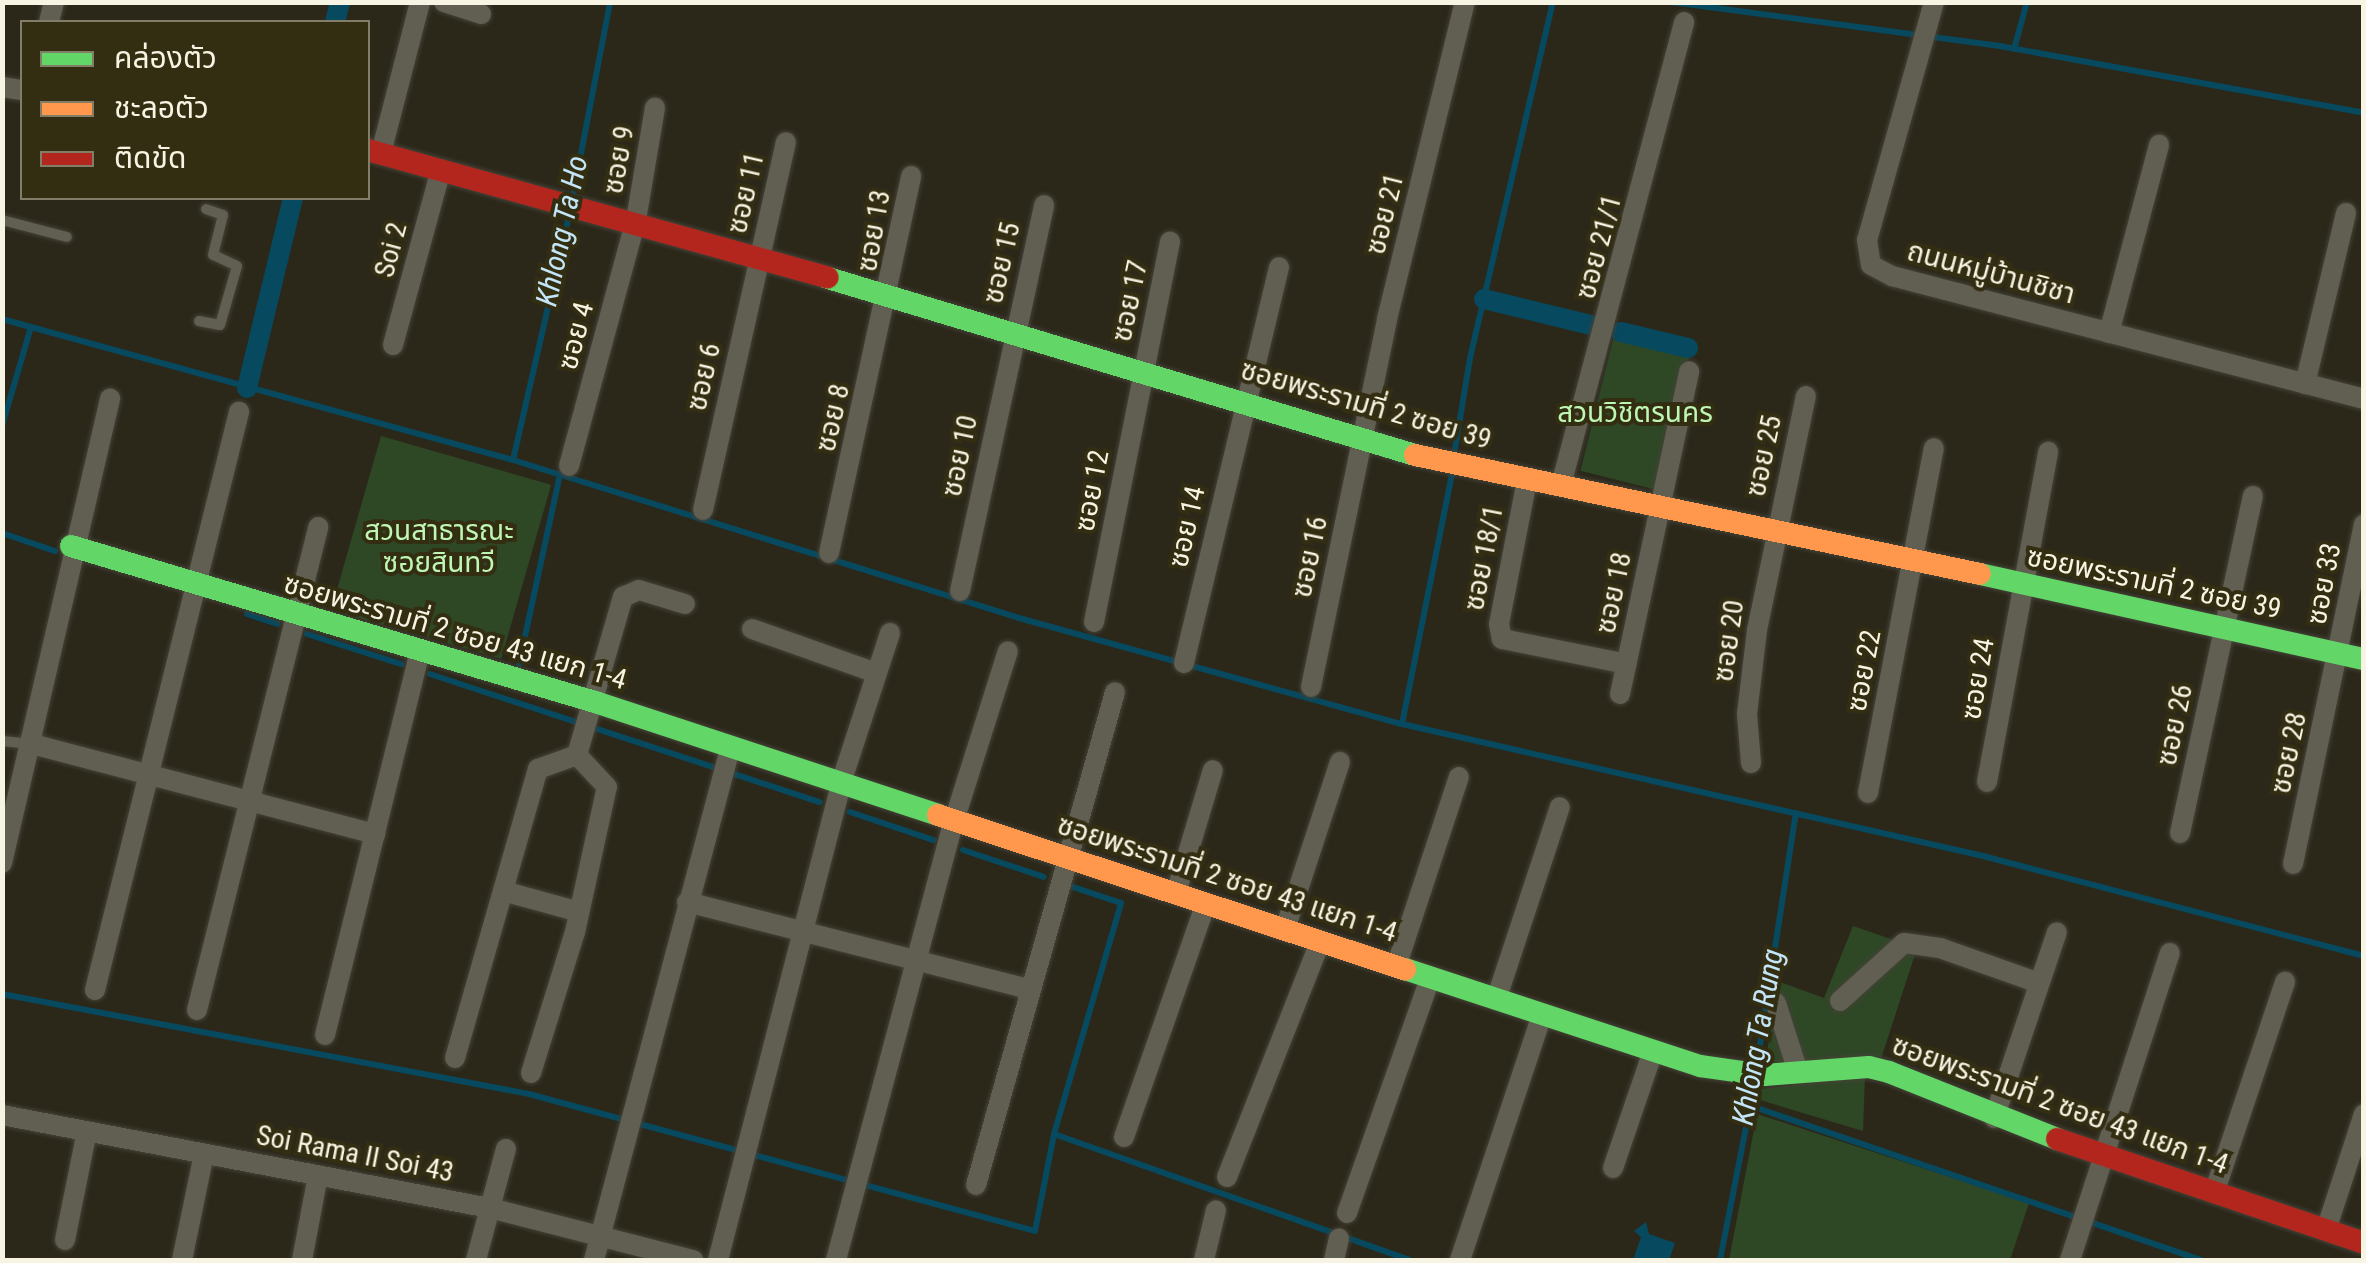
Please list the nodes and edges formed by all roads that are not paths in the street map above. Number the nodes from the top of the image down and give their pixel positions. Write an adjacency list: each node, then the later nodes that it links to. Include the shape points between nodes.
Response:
1 (420, 2): 10 (street)
2 (444, 2): 5 (street)
3 (1464, 2): 35 (street, ซอย 21)
4 (1933, 6): 24 (street, ถนนหมู่บ้านชิชา, via 1867,240 1871,264 1892,276)
5 (481, 14)
6 (1684, 22): 40 (street, ซอย 21/1)
7 (655, 108): 17 (street, ซอย 9)
8 (786, 142): 20 (street, ซอย 11)
9 (2159, 145): 24 (street)
10 (374, 152): 11 (street, ซอยพระรามที่ 2 ซอย 39)
11 (441, 169): 17 (street, ซอยพระรามที่ 2 ซอย 39); 26 (street, Soi 2)
12 (912, 176): 22 (street, ซอย 13)
13 (1044, 205): 25 (street, ซอย 15)
14 (206, 210): 23 (lane, via 223,215 213,256 237,266 222,324)
15 (2346, 213): 29 (street)
16 (2, 220): 18 (lane)
17 (636, 220): 20 (street, ซอยพระรามที่ 2 ซอย 39); 38 (street, ซอย 4)
18 (67, 236)
19 (1170, 242): 28 (street, ซอย 17)
20 (759, 256): 22 (street, ซอยพระรามที่ 2 ซอย 39); 43 (street, ซอย 6)
21 (1280, 266): 33 (street, ซอย 14)
22 (890, 296): 25 (street, ซอยพระรามที่ 2 ซอย 39); 48 (street, ซอย 8)
23 (199, 321)
24 (2109, 332): 29 (street, ถนนหมู่บ้านชิชา)
25 (1014, 333): 28 (street, ซอยพระรามที่ 2 ซอย 39); 52 (street, ซอย 10)
26 (393, 345)
27 (1690, 371): 42 (street, ซอย 18)
28 (1143, 372): 33 (street, ซอยพระรามที่ 2 ซอย 39); 55 (street, ซอย 12)
29 (2305, 384): 32 (street, ถนนหมู่บ้านชิชา)
30 (1806, 396): 46 (street, ซอย 25)
31 (110, 398): 47 (street)
32 (2364, 399)
33 (1244, 402): 35 (street, ซอยพระรามที่ 2 ซอย 39); 63 (street, ซอย 14)
34 (238, 412): 50 (street)
35 (1363, 439): 39 (street, ซอยพระรามที่ 2 ซอย 39); 66 (street, ซอย 16)
36 (1934, 448): 49 (street, ซอย 22)
37 (2048, 452): 51 (street, ซอย 24)
38 (569, 466)
39 (1527, 480): 40 (street, ซอยพระรามที่ 2 ซอย 39); 64 (street, ซอย 18/1, via 1499,624 1502,638)
40 (1561, 485): 42 (street, ซอยพระรามที่ 2 ซอย 39)
41 (2253, 496): 57 (street, ซอย 26)
42 (1661, 503): 46 (street, ซอยพระรามที่ 2 ซอย 39); 64 (street, ซอย 18)
43 (702, 510)
44 (2364, 524): 61 (street, ซอย 33)
45 (318, 526): 54 (street)
46 (1777, 528): 49 (street, ซอยพระรามที่ 2 ซอย 39); 75 (street, ซอย 20, via 1747,714)
47 (72, 546): 50 (street, ซอยพระรามที่ 2 ซอย 43 แยก 1-4); 71 (street)
48 (829, 553)
49 (1912, 559): 51 (street, ซอยพระรามที่ 2 ซอย 39); 81 (street, ซอย 22)
50 (196, 585): 54 (street, ซอยพระรามที่ 2 ซอย 43 แยก 1-4); 77 (street)
51 (2022, 585): 57 (street, ซอยพระรามที่ 2 ซอย 39); 79 (street, ซอย 24)
52 (960, 590)
53 (685, 604): 69 (street, via 628,590)
54 (296, 616): 59 (street, ซอยพระรามที่ 2 ซอย 43 แยก 1-4); 82 (street)
55 (1094, 622)
56 (752, 629): 65 (street)
57 (2224, 629): 61 (street, ซอยพระรามที่ 2 ซอย 39); 86 (street, ซอย 26)
58 (890, 633): 65 (street)
59 (420, 651): 69 (street, ซอยพระรามที่ 2 ซอย 43 แยก 1-4); 85 (street)
60 (1008, 651): 84 (street)
61 (2338, 654): 62 (street, ซอยพระรามที่ 2 ซอย 39); 89 (street, ซอย 28)
62 (2364, 659)
63 (1184, 664)
64 (1627, 664): 68 (street, ซอย 18)
65 (876, 673): 80 (street)
66 (1311, 687)
67 (1116, 692): 87 (street)
68 (1620, 694)
69 (595, 702): 72 (street, ซอยพระรามที่ 2 ซอย 43 แยก 1-4); 73 (street)
70 (2, 741): 71 (lane)
71 (32, 744): 77 (street); 88 (street)
72 (730, 749): 80 (street, ซอยพระรามที่ 2 ซอย 43 แยก 1-4); 92 (street)
73 (577, 756): 90 (street, via 538,769); 94 (street, via 607,787)
74 (1340, 762): 95 (street)
75 (1751, 763)
76 (1213, 770): 91 (street)
77 (148, 775): 82 (street); 106 (street)
78 (1459, 777): 101 (street)
79 (1987, 782)
80 (841, 783): 84 (street, ซอยพระรามที่ 2 ซอย 43 แยก 1-4); 96 (street)
81 (1868, 793)
82 (250, 801): 85 (street); 110 (street)
83 (1560, 806): 107 (street)
84 (954, 821): 87 (street, ซอยพระรามที่ 2 ซอย 43 แยก 1-4); 100 (street)
85 (375, 834): 112 (street)
86 (2180, 834)
87 (1066, 857): 91 (street, ซอยพระรามที่ 2 ซอย 43 แยก 1-4); 105 (street)
88 (2, 864)
89 (2293, 864)
90 (503, 891): 94 (street); 114 (street)
91 (1176, 893): 93 (street, ซอยพระรามที่ 2 ซอย 43 แยก 1-4)
92 (687, 902): 96 (street); 134 (street)
93 (1206, 904): 95 (street, ซอยพระรามที่ 2 ซอย 43 แยก 1-4); 121 (street)
94 (576, 911): 116 (street)
95 (1285, 929): 98 (street, ซอยพระรามที่ 2 ซอย 43 แยก 1-4)
96 (803, 930): 100 (street); 142 (street)
97 (2056, 932): 104 (street)
98 (1320, 942): 101 (street, ซอยพระรามที่ 2 ซอย 43 แยก 1-4); 127 (street)
99 (2170, 954): 124 (street)
100 (916, 962): 105 (street); 143 (street)
101 (1396, 966): 102 (street, ซอยพระรามที่ 2 ซอย 43 แยก 1-4)
102 (1430, 978): 107 (street, ซอยพระรามที่ 2 ซอย 43 แยก 1-4); 132 (street)
103 (2286, 982): 129 (street)
104 (2039, 983): 108 (street, via 1920,942 1904,944); 119 (street)
105 (1029, 989): 128 (street)
106 (95, 990)
107 (1496, 1000): 111 (street, ซอยพระรามที่ 2 ซอย 43 แยก 1-4)
108 (1840, 1001)
109 (1776, 1003): 115 (street)
110 (197, 1010)
111 (1542, 1015): 113 (street, ซอยพระรามที่ 2 ซอย 43 แยก 1-4); 145 (street)
112 (325, 1035)
113 (1652, 1051): 115 (street, ซอยพระรามที่ 2 ซอย 43 แยก 1-4, via 1764,1076); 125 (street)
114 (454, 1058)
115 (1798, 1072): 119 (street, ซอยพระรามที่ 2 ซอย 43 แยก 1-4, via 1869,1067)
116 (531, 1073)
117 (2364, 1114): 133 (street)
118 (2, 1116): 120 (street, Soi Rama II Soi 43)
119 (1994, 1118): 124 (street, ซอยพระรามที่ 2 ซอย 43 แยก 1-4)
120 (87, 1132): 123 (street, Soi Rama II Soi 43); 135 (street)
121 (1124, 1137)
122 (506, 1149): 130 (street)
123 (204, 1154): 126 (street, Soi Rama II Soi 43); 137 (street)
124 (2102, 1156): 129 (street, ซอยพระรามที่ 2 ซอย 43 แยก 1-4); 146 (street)
125 (1613, 1168)
126 (318, 1176): 130 (street, Soi Rama II Soi 43); 138 (street)
127 (1227, 1177)
128 (976, 1185)
129 (2214, 1193): 133 (street, ซอยพระรามที่ 2 ซอย 43 แยก 1-4)
130 (490, 1208): 134 (street, Soi Rama II Soi 43); 139 (street)
131 (1216, 1210): 144 (street)
132 (1347, 1213)
133 (2326, 1230): 136 (street, ซอยพระรามที่ 2 ซอย 43 แยก 1-4)
134 (600, 1236): 140 (street); 141 (street, Soi Rama II Soi 43)
135 (65, 1240)
136 (2364, 1243)
137 (182, 1260)
138 (302, 1260)
139 (476, 1260)
140 (594, 1260)
141 (693, 1260)
142 (718, 1260)
143 (836, 1260)
144 (1204, 1260)
145 (1460, 1260)
146 (2070, 1260)

